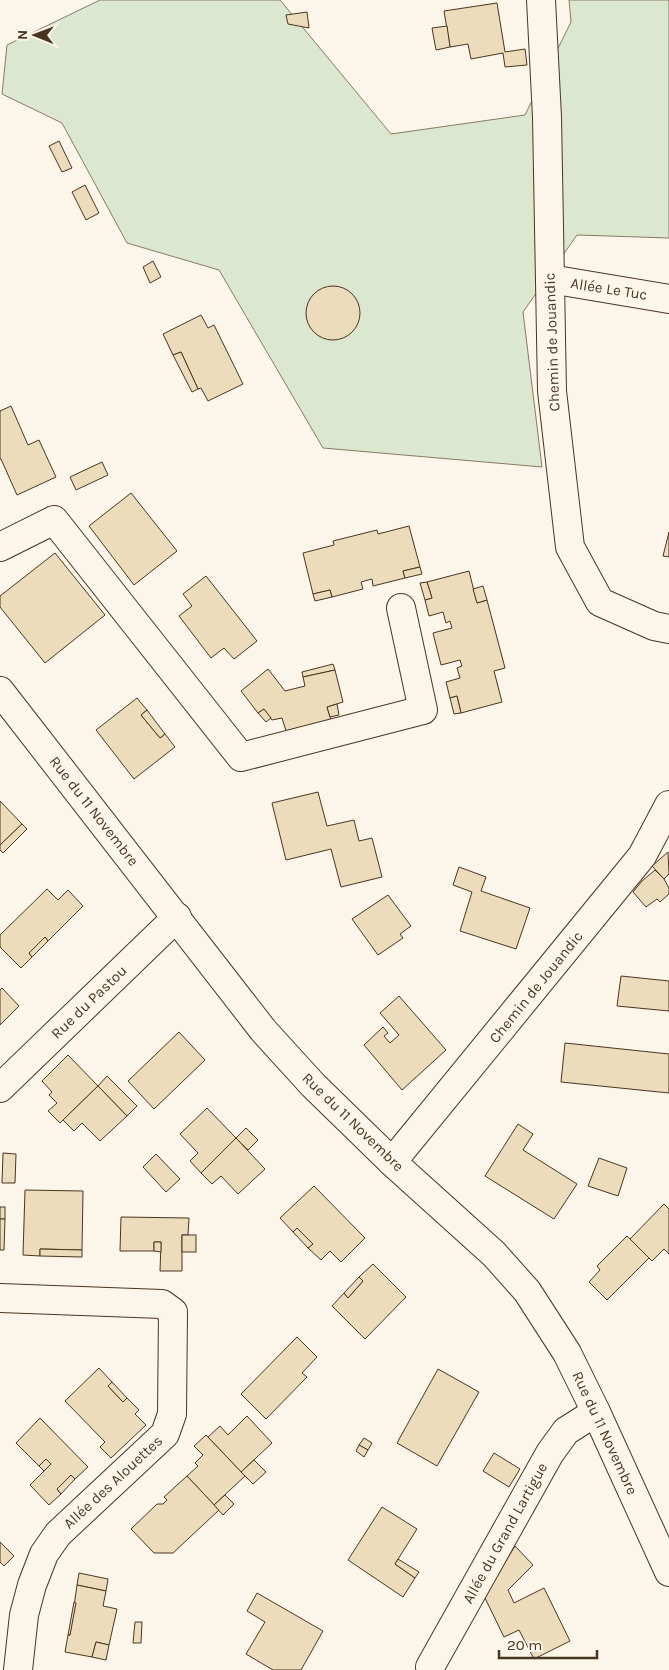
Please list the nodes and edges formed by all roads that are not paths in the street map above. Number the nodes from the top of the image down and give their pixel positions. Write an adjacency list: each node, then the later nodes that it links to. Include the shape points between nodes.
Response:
1 (541, 0): 2 (street, Chemin de Jouandic)
2 (550, 279): 3 (street, Allée Le Tuc); 6 (street, Chemin de Jouandic, via 552,391 570,547 600,602 654,626)
3 (669, 299)
4 (0, 547): 5 (street, via 54,520 242,757 423,710)
5 (400, 608)
6 (669, 629)
7 (0, 691): 9 (street, Rue du 11 Novembre)
8 (669, 805): 11 (street, Chemin de Jouandic, via 642,856)
9 (177, 917): 10 (street, Rue du Pastou); 11 (street, Rue du 11 Novembre, via 263,1030 313,1085)
10 (0, 1088)
11 (392, 1162): 13 (street, Rue du 11 Novembre, via 494,1254 527,1291 567,1353)
12 (0, 1298): 16 (street, Allée des Alouettes, via 162,1304 173,1312 172,1414 166,1434 58,1534 44,1554 24,1616)
13 (596, 1412): 14 (street, Rue du 11 Novembre); 15 (street, Allée du Grand Lartigue, via 566,1431 550,1454)
14 (669, 1572)
15 (430, 1667)
16 (18, 1670)

